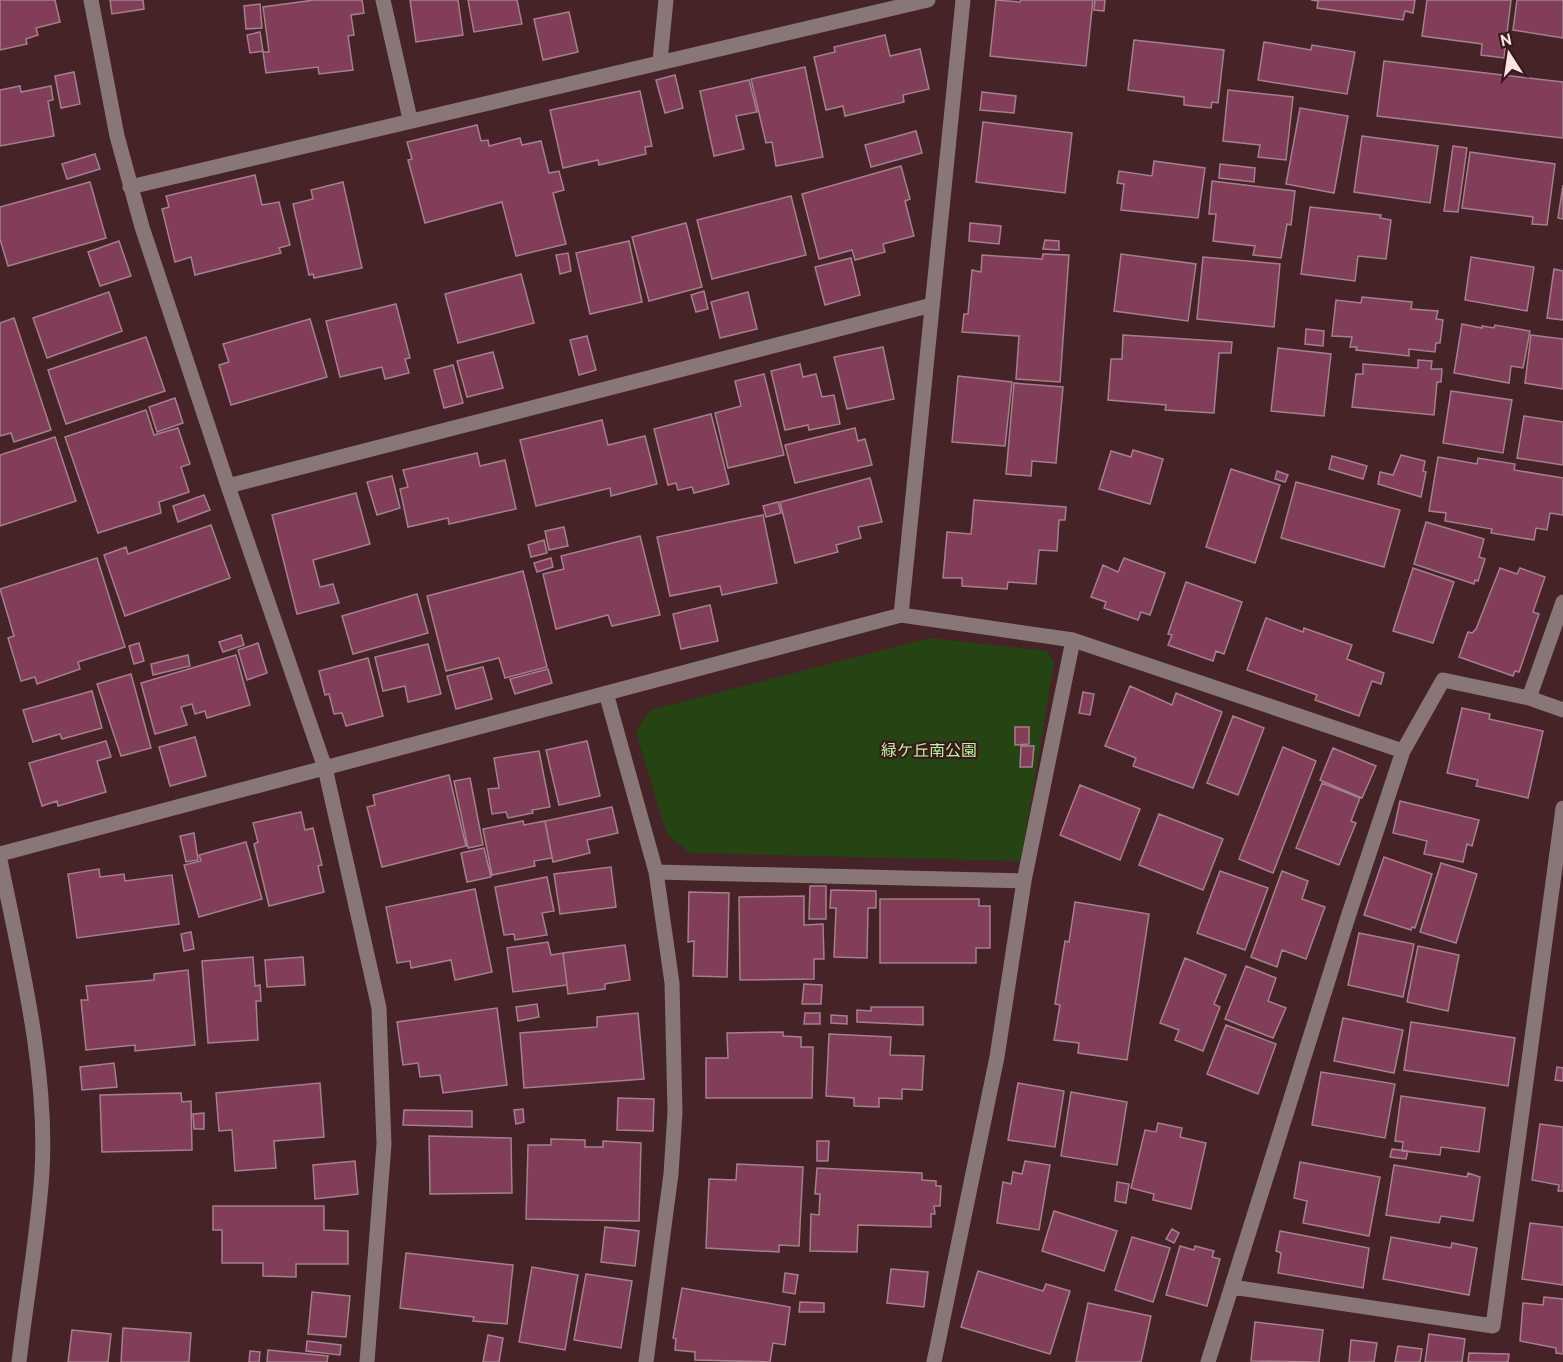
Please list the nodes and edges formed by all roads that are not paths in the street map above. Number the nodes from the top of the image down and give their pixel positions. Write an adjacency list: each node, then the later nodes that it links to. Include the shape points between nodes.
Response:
1 (91, 0): 8 (street)
2 (382, 0): 7 (street)
3 (666, 0): 6 (street)
4 (928, 0): 6 (street)
5 (963, 0): 9 (street)
6 (660, 61): 7 (street)
7 (410, 119): 8 (street)
8 (130, 187): 10 (street)
9 (932, 305): 10 (street); 12 (street)
10 (228, 486): 18 (street)
11 (1563, 602): 15 (street)
12 (902, 615): 13 (street); 14 (street)
13 (1073, 640): 17 (street); 23 (street)
14 (606, 693): 18 (street); 22 (street)
15 (1529, 698): 16 (street); 17 (street, via 1443,680)
16 (1563, 710)
17 (1403, 751): 24 (street)
18 (325, 768): 20 (street); 26 (street, via 379,1008 384,1144)
19 (1563, 808): 24 (street, via 1494,1326)
20 (0, 854)
21 (0, 860): 25 (street, via 23,973 40,1090 42,1171)
22 (656, 872): 23 (street); 27 (street, via 672,983 675,1112 671,1174)
23 (1024, 881): 28 (street, via 997,1057)
24 (1232, 1287): 29 (street)
25 (19, 1362)
26 (367, 1362)
27 (646, 1362)
28 (934, 1362)
29 (1209, 1362)

